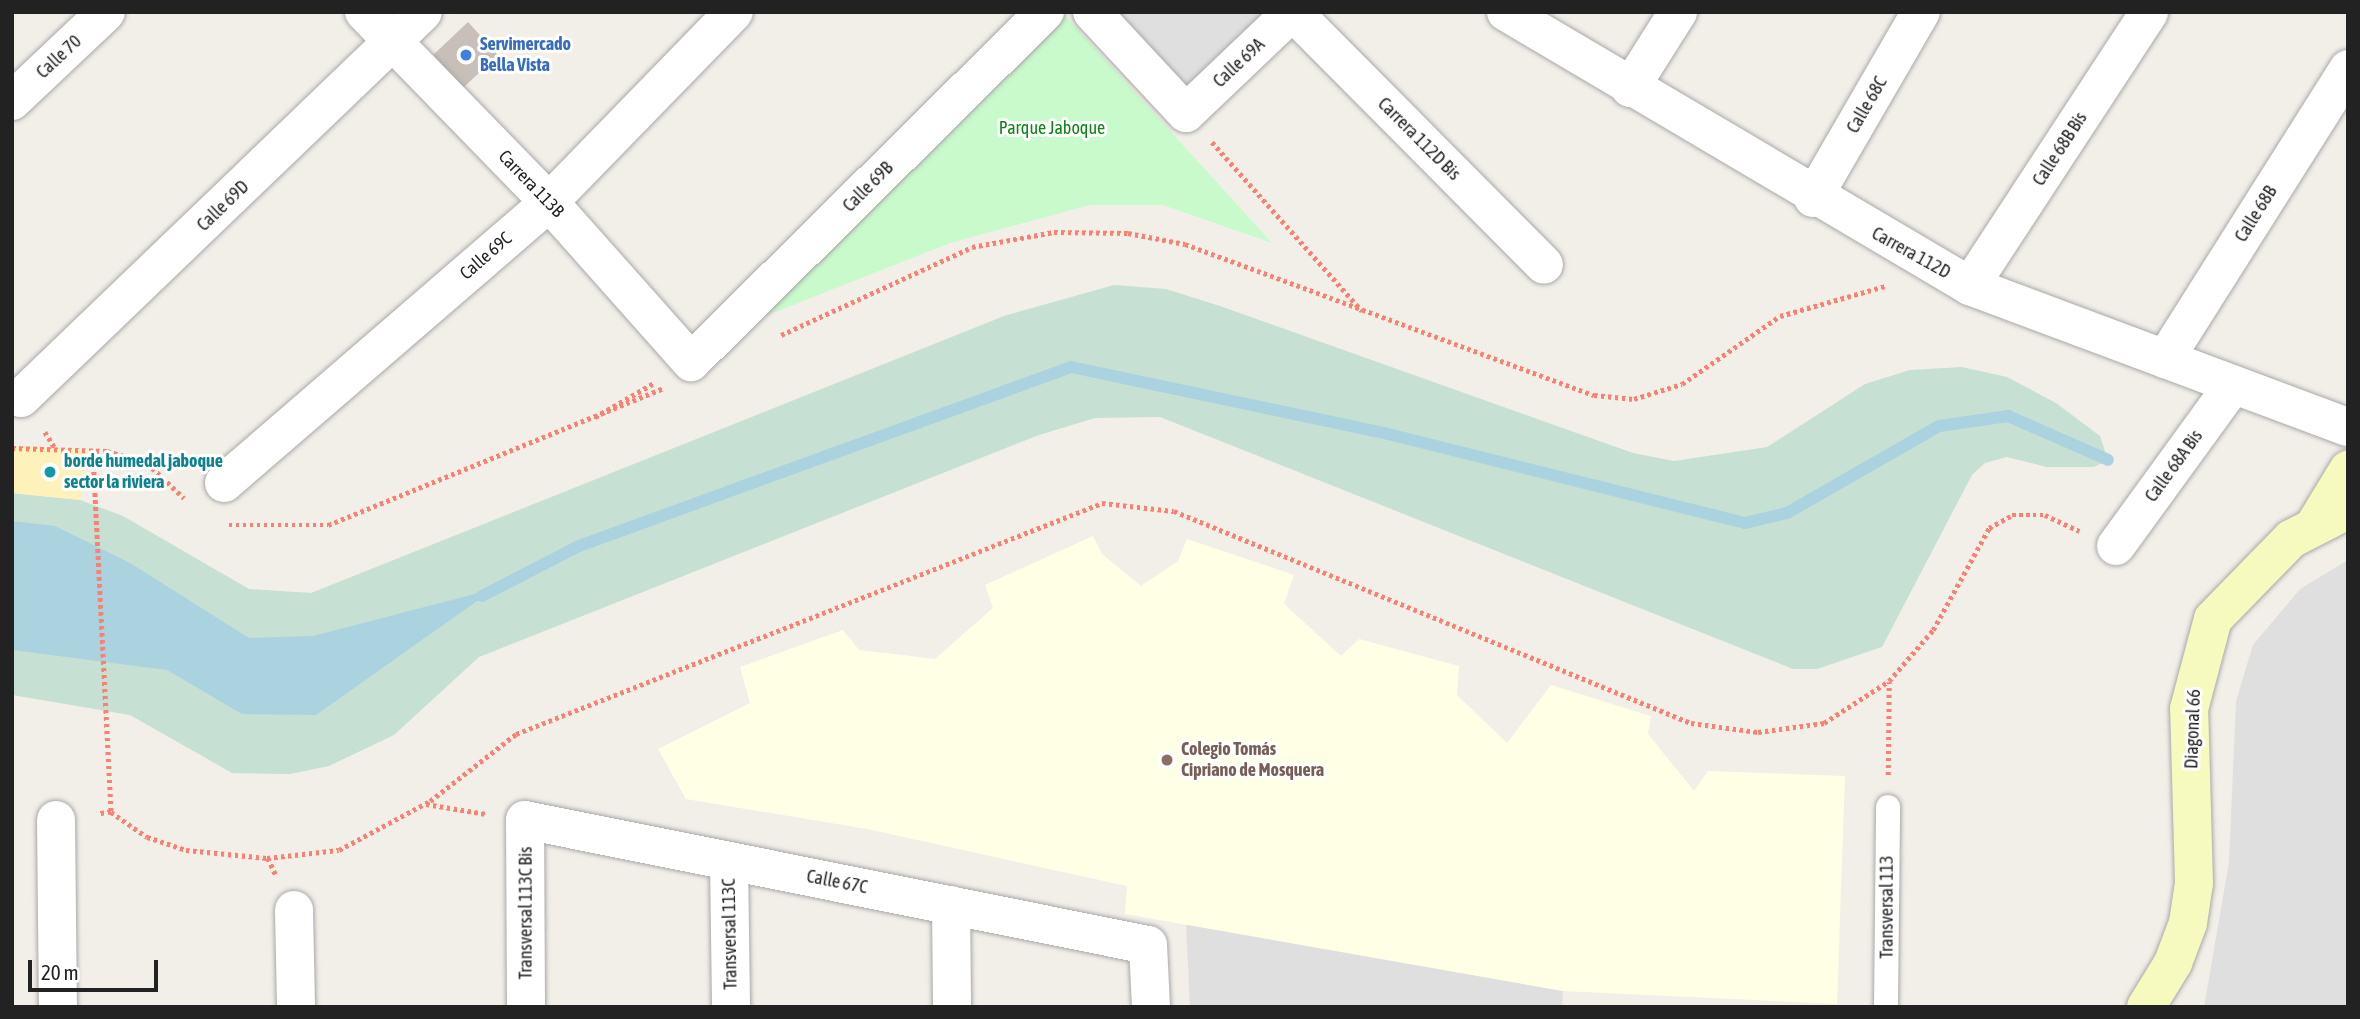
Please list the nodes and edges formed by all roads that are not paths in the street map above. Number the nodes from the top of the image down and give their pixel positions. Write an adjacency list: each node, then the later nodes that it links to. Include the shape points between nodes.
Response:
1 (106, 12): 15 (street, Calle 70)
2 (364, 12): 12 (street, Carrera 113B)
3 (423, 12): 12 (street, Calle 69D)
4 (734, 12): 17 (street, Calle 69C)
5 (1045, 12): 21 (street, Calle 69B)
6 (1092, 12): 7 (street, Calle 69A, via 1186,113)
7 (1293, 12): 18 (street, Carrera 112D Bis)
8 (1506, 12): 14 (street, Carrera 112D)
9 (1678, 12): 14 (street)
10 (1921, 12): 16 (street, Calle 68C)
11 (2149, 12): 19 (street, Calle 68B Bis)
12 (394, 43): 17 (street, Carrera 113B); 23 (street, Calle 69D)
13 (2348, 69): 20 (street, Calle 68B)
14 (1630, 88): 16 (street, Carrera 112D)
15 (12, 101)
16 (1813, 198): 19 (street, Carrera 112D)
17 (549, 202): 21 (street, Carrera 113B); 26 (street, Calle 69C)
18 (1544, 265)
19 (1970, 286): 20 (street, Carrera 112D)
20 (2165, 359): 22 (street, Carrera 112D)
21 (681, 374)
22 (2233, 385): 24 (street, Carrera 112D); 29 (street, Calle 68A Bis)
23 (21, 398)
24 (2348, 426)
25 (2348, 470): 28 (street)
26 (224, 483)
27 (2348, 510): 28 (street, Diagonal 66)
28 (2314, 526): 43 (street, Diagonal 66, via 2238,586 2213,619 2197,661 2189,709 2194,883 2174,963)
29 (2116, 546)
30 (1888, 807): 42 (lane, Transversal 113)
31 (56, 820): 36 (street)
32 (525, 820): 33 (street, Calle 67C); 38 (street, Transversal 113C Bis)
33 (729, 861): 34 (street, Calle 67C); 39 (street, Transversal 113C)
34 (951, 905): 40 (street); 41 (street, Calle 67C, via 1148,945)
35 (294, 910): 37 (street)
36 (58, 1007)
37 (296, 1007)
38 (526, 1007)
39 (731, 1007)
40 (952, 1007)
41 (1151, 1007)
42 (1886, 1007)
43 (2146, 1007)

